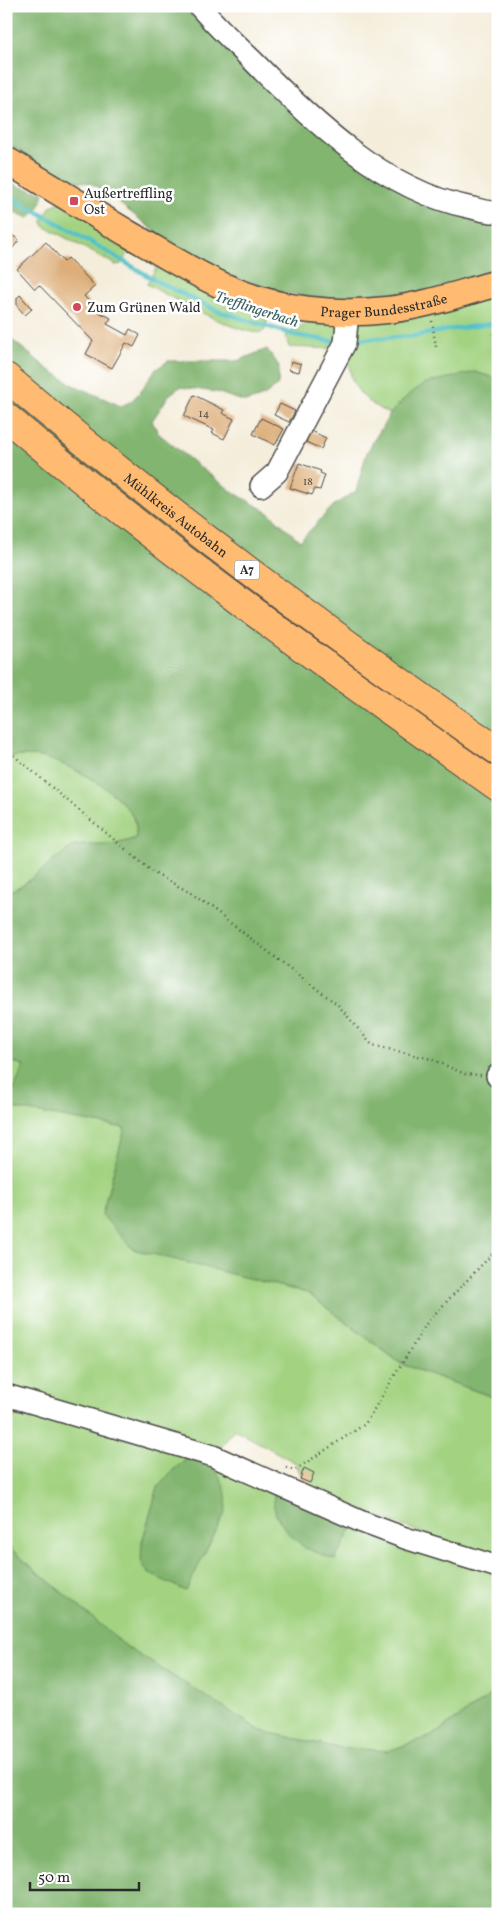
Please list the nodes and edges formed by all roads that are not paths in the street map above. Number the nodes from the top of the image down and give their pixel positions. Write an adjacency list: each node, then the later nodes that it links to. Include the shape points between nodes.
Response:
1 (200, 6): 3 (street, via 288,97 374,165 412,189 446,203)
2 (6, 160): 5 (main road, Prager Bundesstraße, via 203,277 255,298 317,311)
3 (498, 212)
4 (498, 283): 5 (main road, Prager Bundesstraße, via 387,310)
5 (346, 327): 8 (street, via 277,472)
6 (6, 377): 9 (highway, Mühlkreis Autobahn / A7, via 99,455 290,603)
7 (6, 417): 10 (highway, A7, via 155,538 288,638)
8 (261, 486)
9 (498, 750)
10 (498, 787)
11 (6, 1395): 12 (street, via 213,1456 362,1522)
12 (498, 1567)

